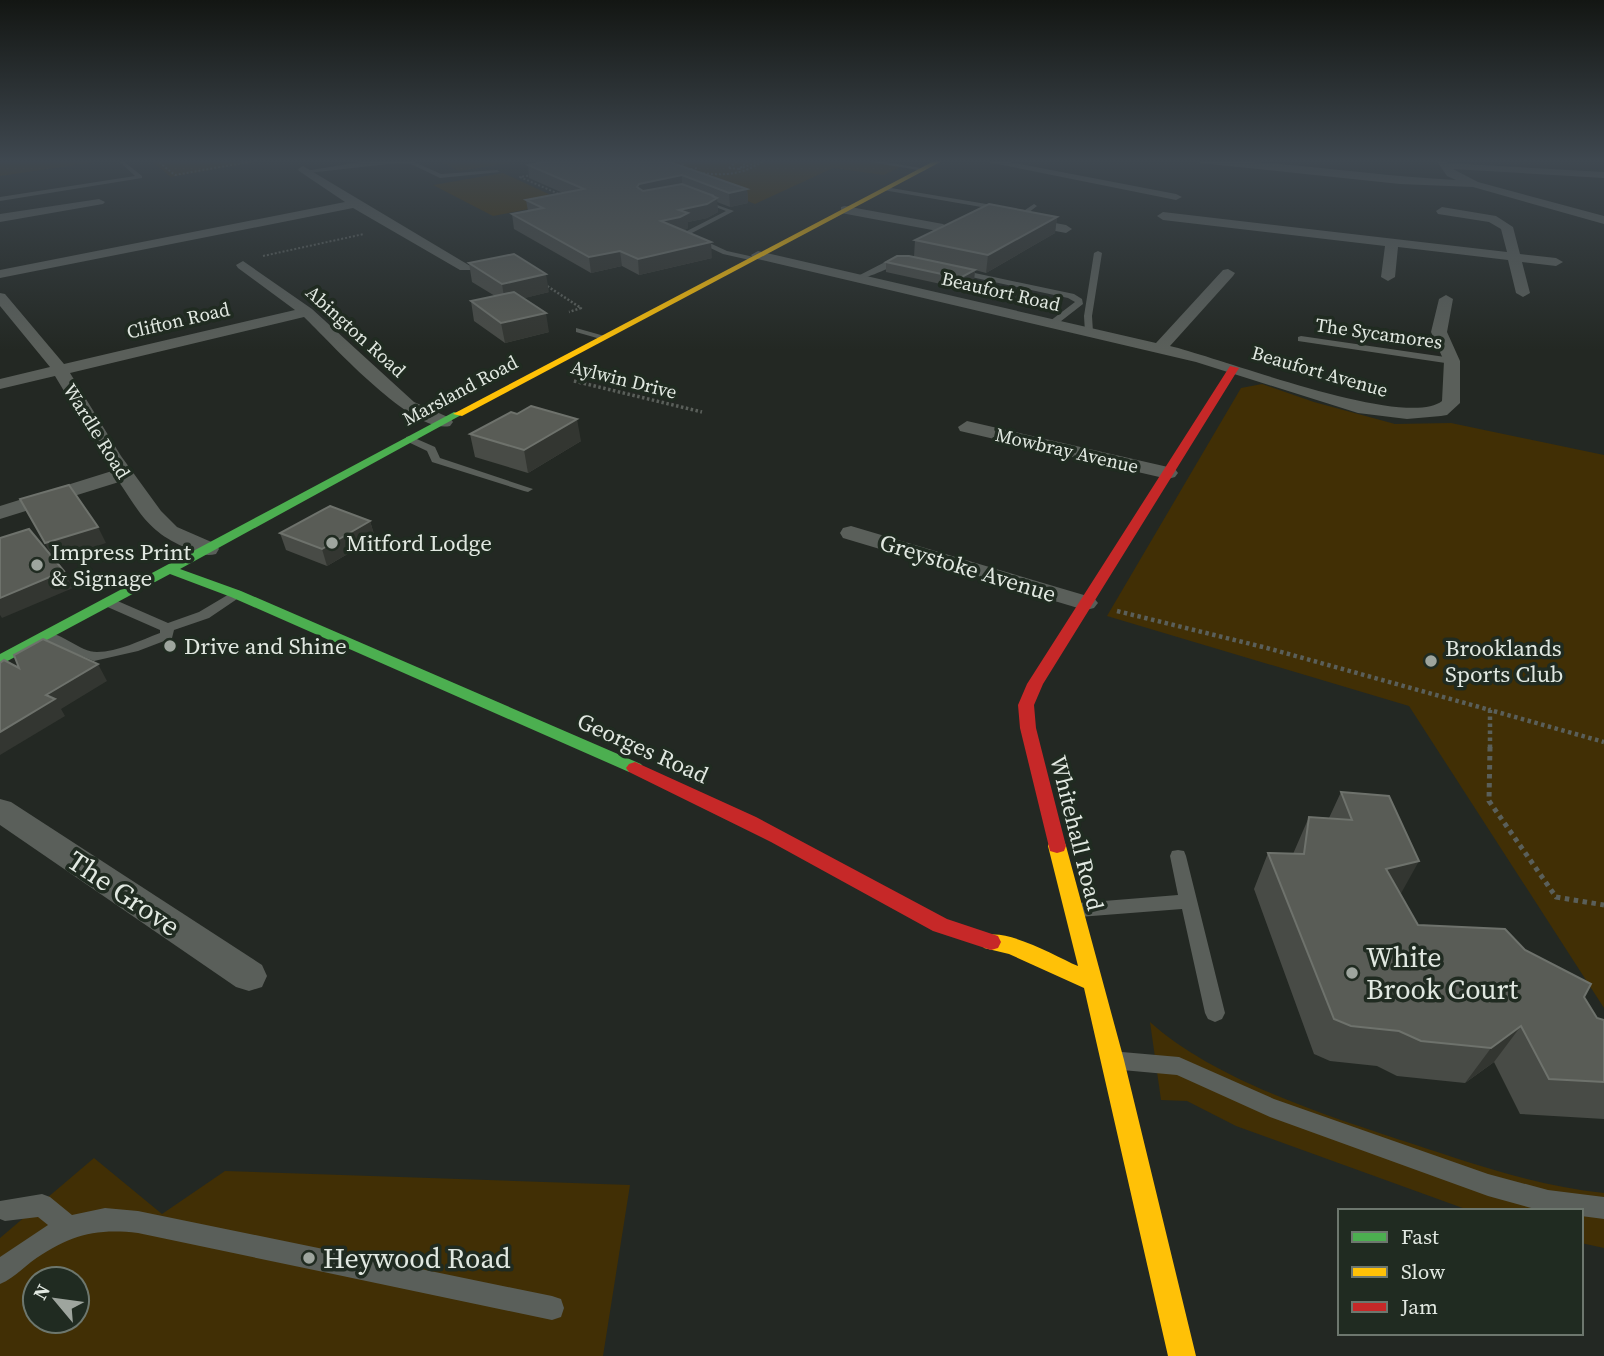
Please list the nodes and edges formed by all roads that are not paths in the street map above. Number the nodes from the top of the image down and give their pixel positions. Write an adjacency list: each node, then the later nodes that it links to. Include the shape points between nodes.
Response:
1 (257, 223): 23 (street)
2 (389, 223): 20 (street)
3 (706, 223): 15 (lane, via 685,234 725,253)
4 (820, 223): 15 (street, Marsland Road)
5 (953, 223): 12 (street)
6 (1035, 223): 11 (street)
7 (1158, 223): 10 (street)
8 (1225, 223): 13 (street)
9 (1501, 223): 16 (street, via 1507,226)
10 (1154, 228)
11 (1066, 229)
12 (921, 239)
13 (1392, 243): 16 (street); 24 (street)
14 (1098, 253): 32 (lane)
15 (755, 257): 25 (street, Beaufort Road); 33 (street, Marsland Road)
16 (1515, 258): 18 (street); 26 (street)
17 (909, 261): 25 (lane, via 892,262)
18 (1556, 262)
19 (243, 265): 29 (street, Abington Road)
20 (471, 270)
21 (948, 270): 30 (lane, via 1079,301)
22 (1206, 270): 35 (street, via 1234,274)
23 (0, 274)
24 (1388, 277)
25 (858, 278): 30 (street, Beaufort Road)
26 (1523, 293)
27 (1446, 299): 36 (street, Beaufort Avenue, via 1439,332)
28 (2, 303): 37 (street, Wardle Road)
29 (307, 312): 37 (street, Clifton Road); 40 (street, Abington Road, via 408,406)
30 (1053, 323): 32 (street, Beaufort Road)
31 (579, 330): 33 (lane)
32 (1089, 332): 35 (street, Beaufort Road)
33 (604, 337): 40 (street, Marsland Road)
34 (1301, 339): 36 (lane, The Sycamores)
35 (1160, 348): 38 (street, Beaufort Road)
36 (1452, 361): 38 (street, Beaufort Avenue, via 1451,403 1440,411 1407,414 1358,408)
37 (59, 368): 39 (street); 44 (street, Wardle Road)
38 (1234, 368): 43 (street, Whitehall Road)
39 (0, 384)
40 (444, 422): 42 (street, Marsland Road)
41 (967, 427): 43 (street, Mowbray Avenue)
42 (410, 439): 45 (lane, via 431,449 436,460); 48 (street, Marsland Road)
43 (1168, 473): 52 (street, Whitehall Road)
44 (123, 474): 46 (street); 48 (street, Wardle Road, via 169,532)
45 (528, 489)
46 (0, 513)
47 (851, 533): 52 (street, Greystoke Avenue)
48 (208, 549): 49 (street, Marsland Road)
49 (168, 569): 50 (street, Georges Road); 51 (street, Marsland Road)
50 (236, 594): 53 (lane, via 204,615); 61 (street, Georges Road, via 671,784 957,931 1012,946)
51 (108, 602): 53 (lane); 54 (street, Marsland Road)
52 (1086, 603): 59 (street, Whitehall Road, via 1026,705)
53 (167, 628): 54 (lane, via 167,635 94,657)
54 (45, 636): 55 (street, Marsland Road)
55 (2, 658)
56 (0, 810): 60 (street, The Grove)
57 (1178, 856): 58 (lane)
58 (1189, 901): 59 (lane); 62 (lane)
59 (1073, 911): 61 (street, Whitehall Road)
60 (249, 976)
61 (1091, 982): 63 (street, Whitehall Road)
62 (1215, 1013)
63 (1114, 1060): 64 (lane, via 1180,1066 1270,1107 1488,1185 1548,1201); 69 (street, Whitehall Road)
64 (1604, 1208)
65 (5, 1210): 66 (lane, via 42,1205)
66 (69, 1228): 67 (lane, via 31,1247); 68 (lane, via 105,1219 138,1222)
67 (0, 1272)
68 (552, 1308)
69 (1182, 1356)

